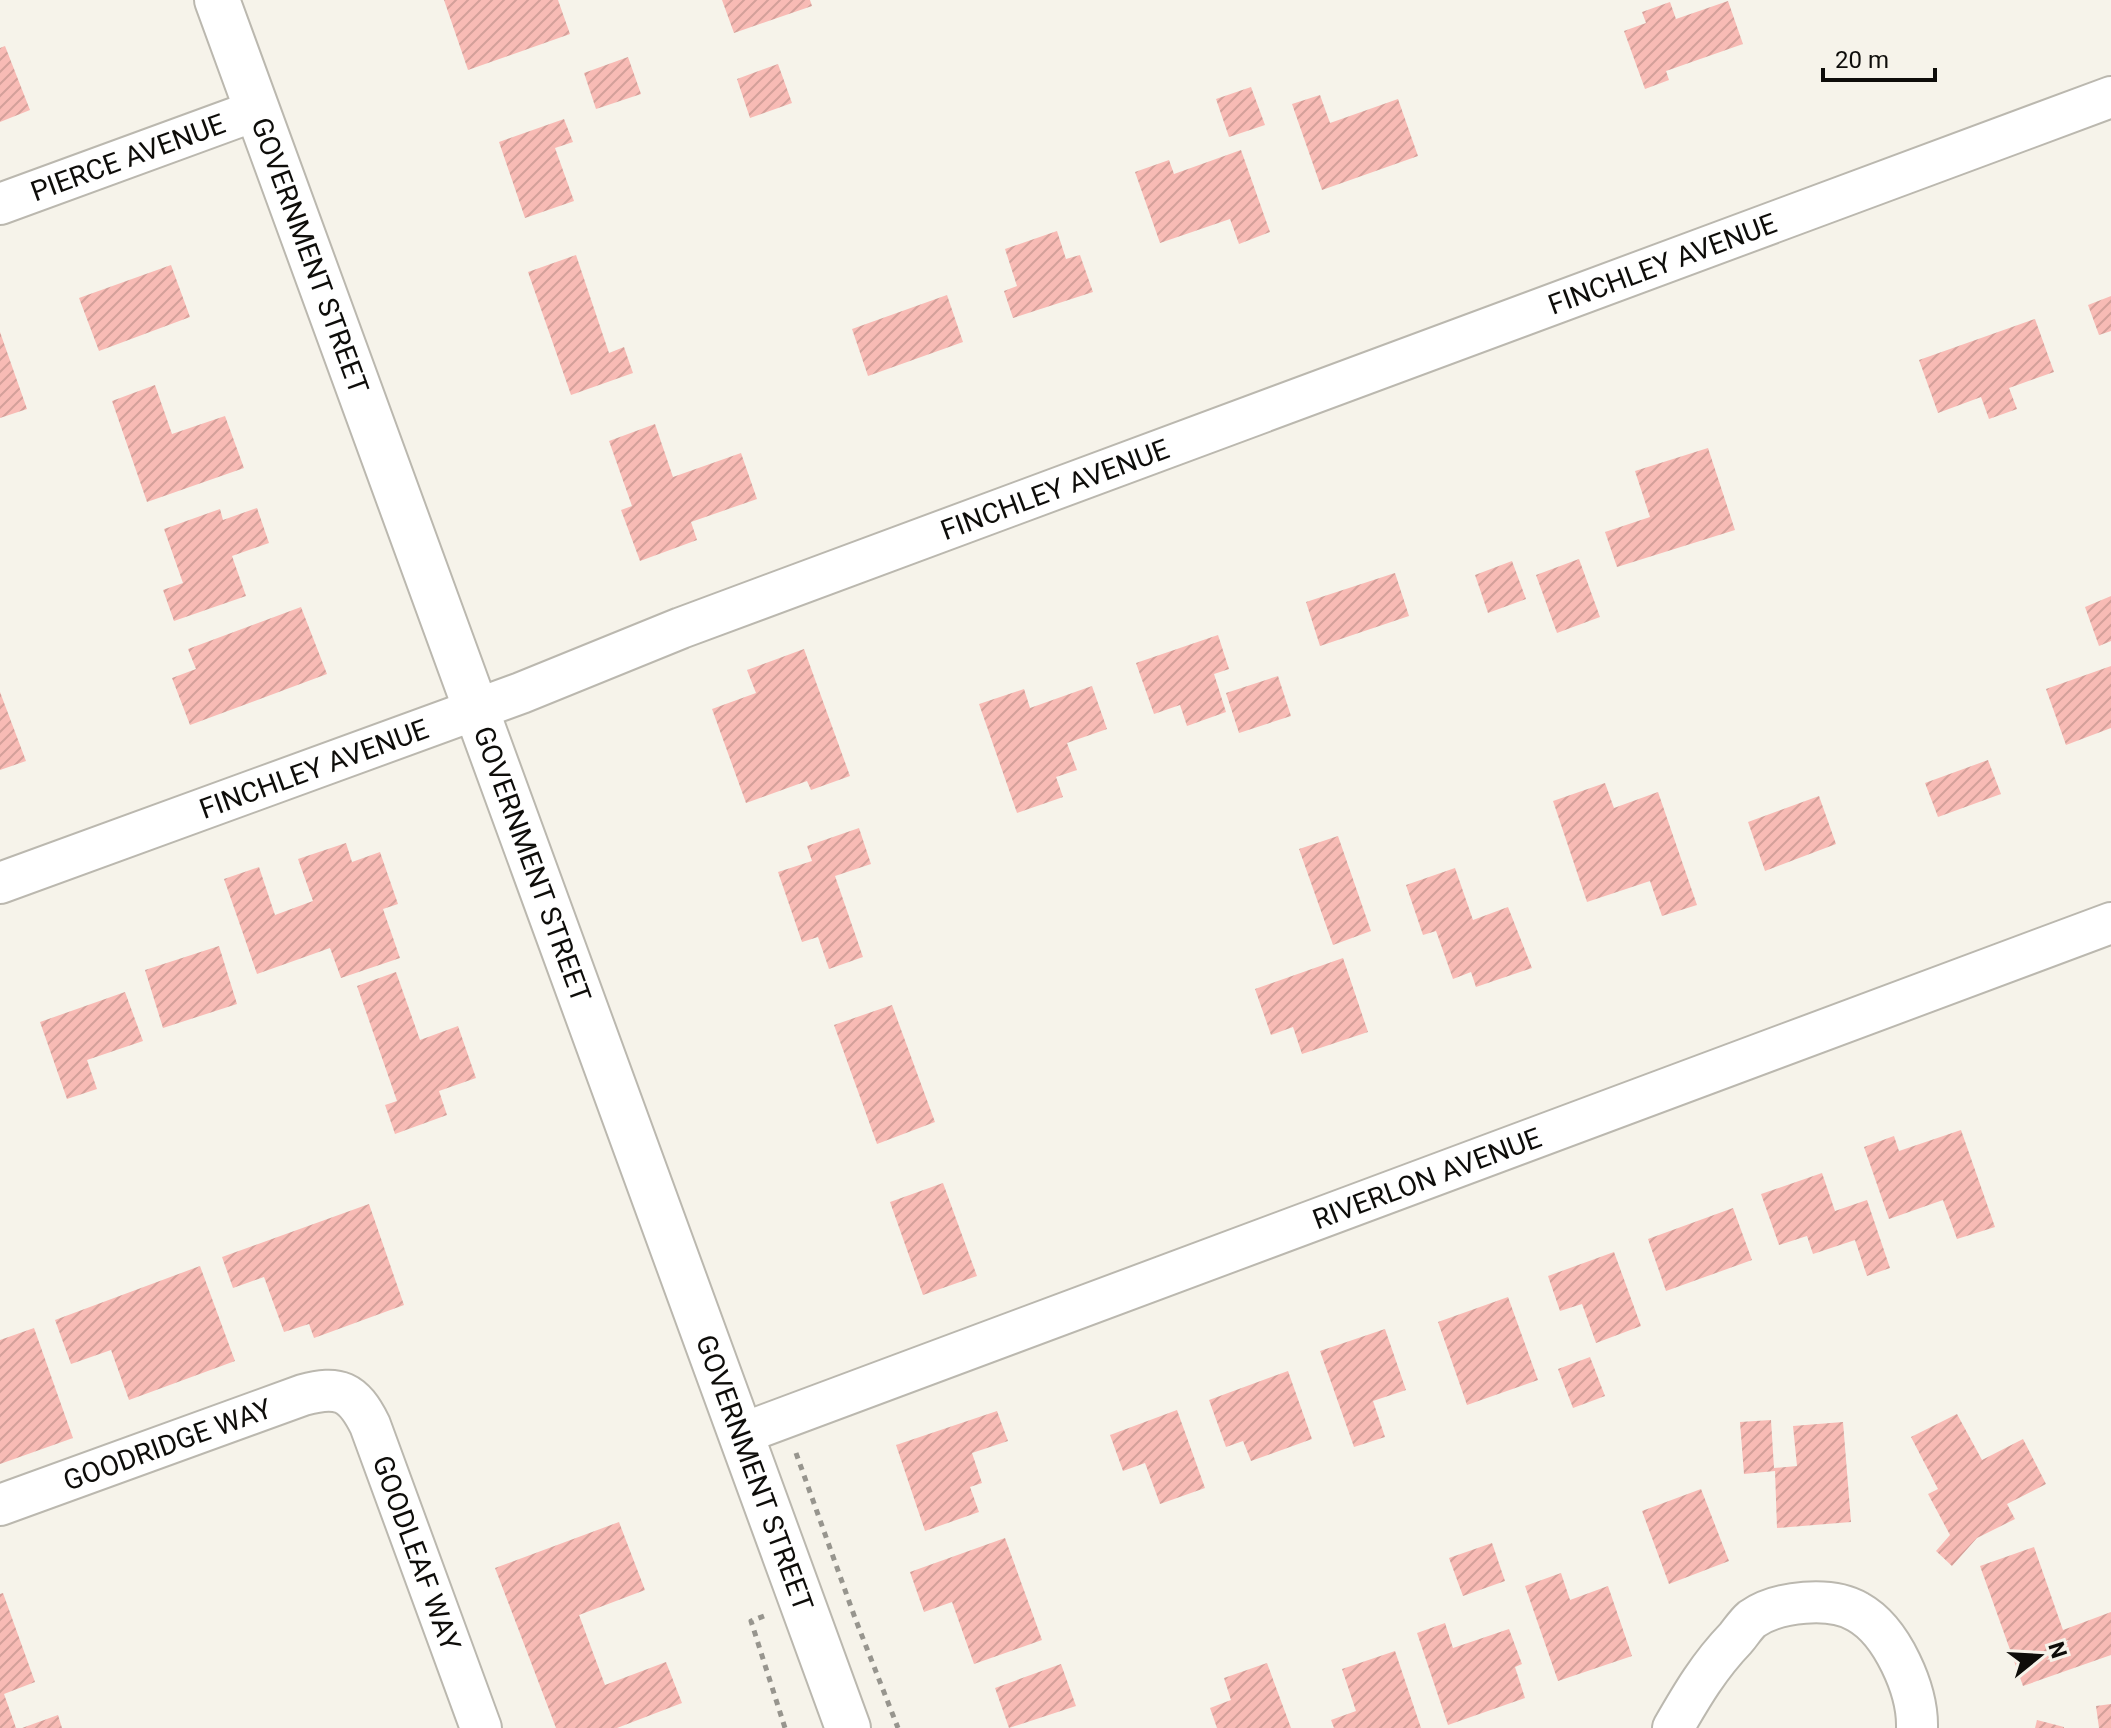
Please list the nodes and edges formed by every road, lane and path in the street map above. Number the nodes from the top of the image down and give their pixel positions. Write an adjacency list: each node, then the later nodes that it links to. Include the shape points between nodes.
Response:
1 (217, 0): 3 (main road, GOVERNMENT STREET)
2 (2111, 97): 5 (street, FINCHLEY AVENUE, via 681,628)
3 (257, 110): 4 (street, PIERCE AVENUE); 5 (main road, GOVERNMENT STREET)
4 (0, 204)
5 (476, 710): 6 (street, FINCHLEY AVENUE); 9 (main road, GOVERNMENT STREET)
6 (0, 883)
7 (2111, 923): 9 (street, RIVERLON AVENUE)
8 (338, 1390): 11 (street, GOODRIDGE WAY, via 303,1395); 13 (street, GOODLEAF WAY, via 360,1406 370,1425)
9 (741, 1434): 12 (main road, GOVERNMENT STREET)
10 (795, 1448): 16 (path)
11 (0, 1505)
12 (802, 1602): 14 (path, via 751,1621); 15 (main road, GOVERNMENT STREET)
13 (481, 1728)
14 (785, 1728)
15 (848, 1728)
16 (898, 1728)
17 (1673, 1728): 18 (street, via 1709,1666 1752,1619 1793,1603 1858,1612 1893,1644 1908,1681)
18 (1917, 1728)

